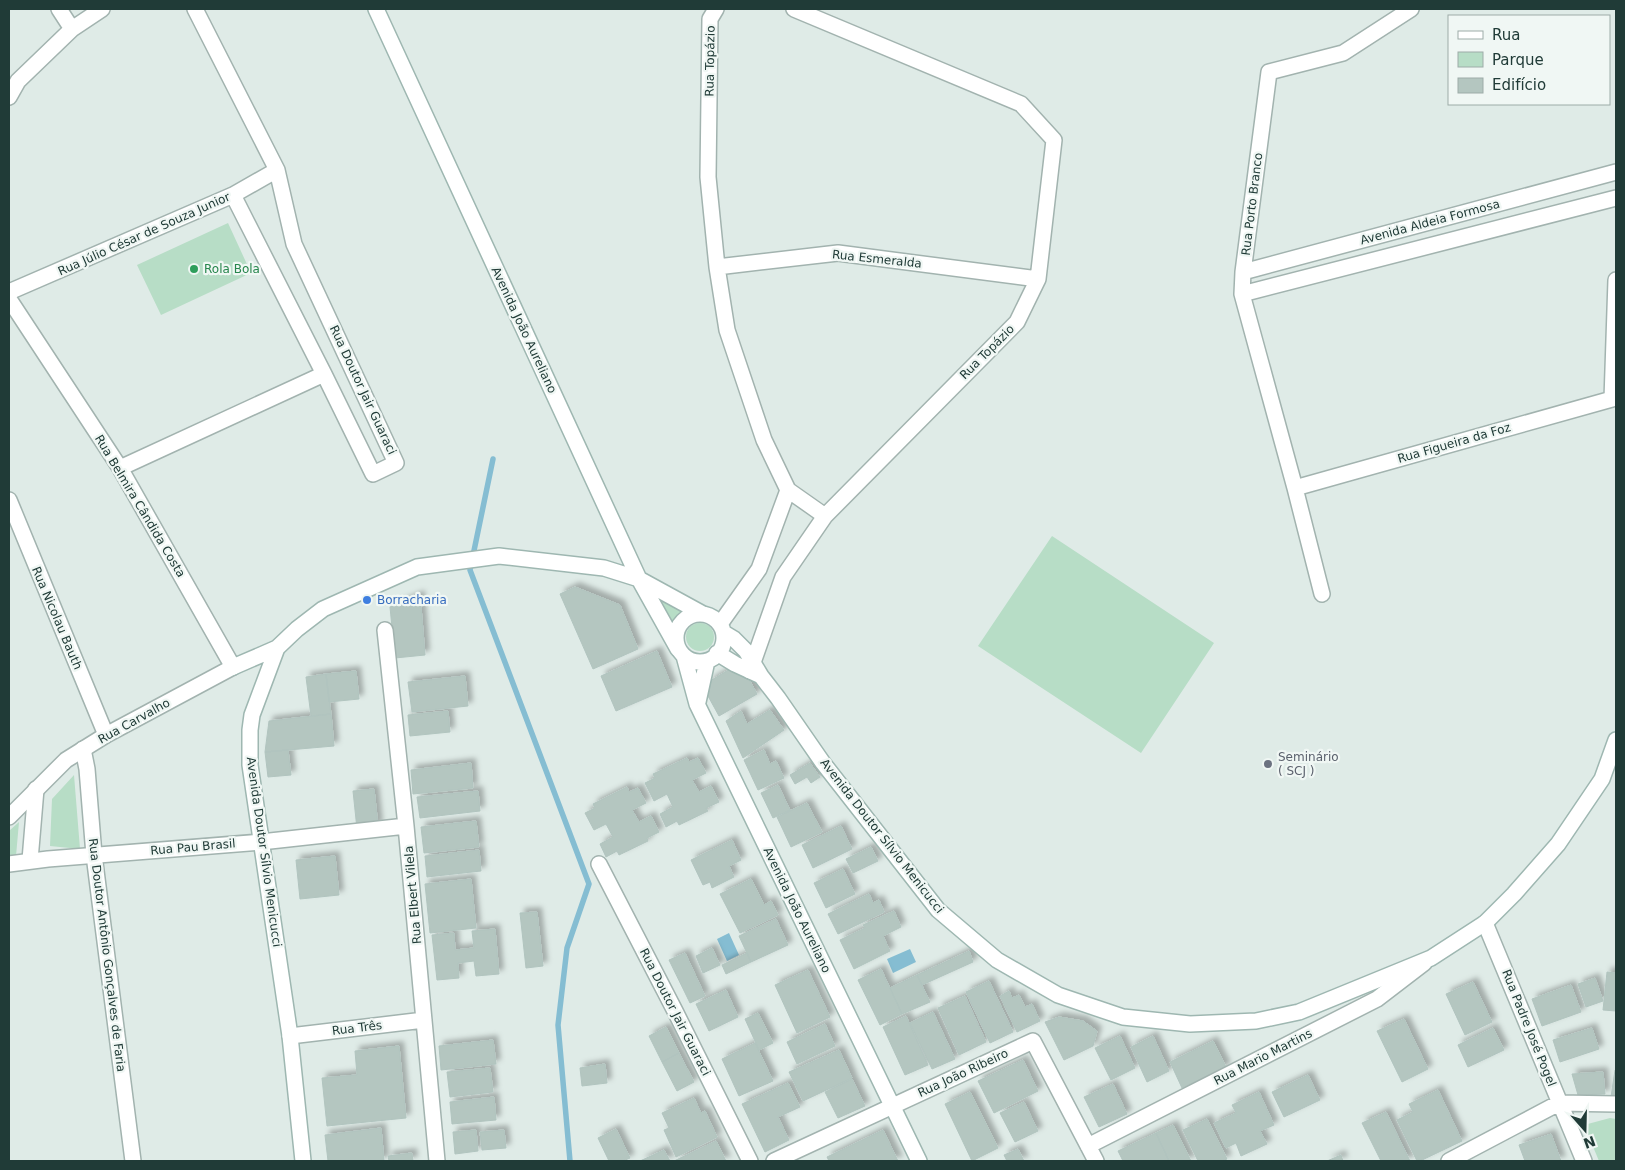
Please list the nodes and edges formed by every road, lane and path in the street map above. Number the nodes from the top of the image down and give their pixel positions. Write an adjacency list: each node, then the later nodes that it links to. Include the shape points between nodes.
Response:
1 (58, 9): 8 (street)
2 (102, 9): 8 (street)
3 (195, 9): 10 (street, Rua Doutor Jair Guaraci)
4 (376, 9): 37 (street, Avenida João Aureliano)
5 (716, 9): 21 (street, Rua Topázio, via 710,19 708,177)
6 (794, 9): 24 (street, Rua Topázio, via 1021,104 1054,140)
7 (1411, 9): 22 (street, Rua Porto Branco, via 1342,53 1269,72)
8 (72, 29): 9 (street, via 18,81)
9 (9, 97)
10 (277, 170): 13 (street, Rua Júlio César de Souza Junior); 29 (street, Rua Doutor Jair Guaraci, via 294,244 396,463 373,474)
11 (1616, 172): 12 (street, Avenida Aldeia Formosa)
12 (1558, 188): 15 (street, Avenida Aldeia Formosa); 16 (street)
13 (233, 195): 26 (street, Rua Júlio César de Souza Junior); 29 (street, Rua Doutor Jair Guaraci)
14 (1616, 198): 16 (street, Avenida Aldeia Formosa)
15 (1481, 208): 17 (street, Avenida Aldeia Formosa); 18 (street)
16 (1563, 213): 18 (street, Avenida Aldeia Formosa)
17 (1388, 232): 19 (street, Avenida Aldeia Formosa); 20 (street)
18 (1487, 232): 20 (street, Avenida Aldeia Formosa)
19 (1318, 251): 22 (street, Avenida Aldeia Formosa); 23 (street)
20 (1395, 255): 23 (street, Avenida Aldeia Formosa)
21 (717, 267): 24 (street, Rua Esmeralda, via 838,253); 32 (street, Rua Topázio, via 727,330 764,440)
22 (1243, 272): 27 (street, Rua Porto Branco)
23 (1323, 273): 27 (street, Avenida Aldeia Formosa)
24 (1038, 279): 34 (street, Rua Topázio, via 1017,322)
25 (1616, 280): 31 (street, Rua Figueira da Foz, via 1612,399)
26 (9, 292)
27 (1242, 294): 31 (street, Rua Porto Branco)
28 (9, 299): 30 (street, Rua Belmira Cândida Costa)
29 (324, 374): 30 (street)
30 (120, 468): 45 (street, Rua Belmira Cândida Costa)
31 (1295, 488): 38 (street, Rua Porto Branco)
32 (788, 490): 34 (street); 35 (street)
33 (9, 500): 48 (street, Rua Nicolau Bauth)
34 (825, 516): 36 (street, Rua Topázio)
35 (759, 569): 36 (street); 40 (street)
36 (783, 577): 46 (street, Rua Topázio)
37 (639, 579): 39 (street, Avenida Doutor Sílvio Menicucci); 42 (street, Avenida Doutor Sílvio Menicucci, via 604,568 499,556 417,567 323,609); 43 (street, Avenida João Aureliano)
38 (1322, 594)
39 (703, 614): 40 (street, via 713,617); 43 (street, via 684,621 678,629 676,639)
40 (722, 628): 44 (street, via 724,643); 46 (street, Avenida Doutor Sílvio Menicucci, via 741,644)
41 (386, 630): 53 (street, Rua Elbert Vilela)
42 (277, 648): 45 (street, Rua Carvalho); 54 (street, Avenida Doutor Sílvio Menicucci, via 252,715 250,730 250,765)
43 (681, 652): 44 (street, via 692,661 700,662); 47 (street, Avenida João Aureliano)
44 (712, 657): 46 (street, Avenida Doutor Sílvio Menicucci); 47 (street)
45 (234, 667): 48 (street, Rua Carvalho)
46 (755, 670): 60 (street, Avenida Doutor Sílvio Menicucci, via 822,763 938,910 997,960 1058,995 1123,1016 1190,1024 1256,1020 1299,1012)
47 (698, 704): 65 (street, Avenida João Aureliano)
48 (106, 735): 50 (street, Rua Carvalho)
49 (1616, 740): 59 (street, Avenida Doutor Sílvio Menicucci, via 1602,779 1558,844)
50 (83, 749): 51 (street, Rua Carvalho, via 66,760); 55 (street, Rua Doutor Antônio Gonçalves de Faria)
51 (36, 789): 52 (street, Rua Carvalho); 56 (street)
52 (9, 818)
53 (406, 826): 54 (street, Rua Pau Brasil); 61 (street, Rua Elbert Vilela)
54 (261, 842): 55 (street, Rua Pau Brasil); 62 (street, Avenida Doutor Sílvio Menicucci)
55 (94, 855): 56 (street, Rua Pau Brasil); 67 (street, Rua Doutor Antônio Gonçalves de Faria)
56 (30, 860): 57 (street, Rua Pau Brasil)
57 (9, 864)
58 (599, 864): 70 (street, Rua Doutor Jair Guaraci)
59 (1485, 923): 60 (street, Avenida Doutor Sílvio Menicucci); 63 (street, Rua Padre José Pogel)
60 (1431, 958): 66 (street, Rua Mario Martins, via 1376,998)
61 (424, 1020): 62 (street, Rua Três); 69 (street, Rua Elbert Vilela)
62 (290, 1036): 68 (street, Avenida Doutor Sílvio Menicucci)
63 (1559, 1103): 64 (street); 74 (street); 75 (street, Rua Padre José Pogel)
64 (1616, 1104)
65 (892, 1106): 66 (street, Rua João Ribeiro, via 1033,1041); 71 (street, Rua João Ribeiro); 72 (street, Avenida João Aureliano)
66 (1088, 1146): 73 (street)
67 (133, 1161)
68 (302, 1161)
69 (437, 1161)
70 (750, 1161)
71 (774, 1161)
72 (919, 1161)
73 (1096, 1161)
74 (1449, 1161)
75 (1584, 1161)

